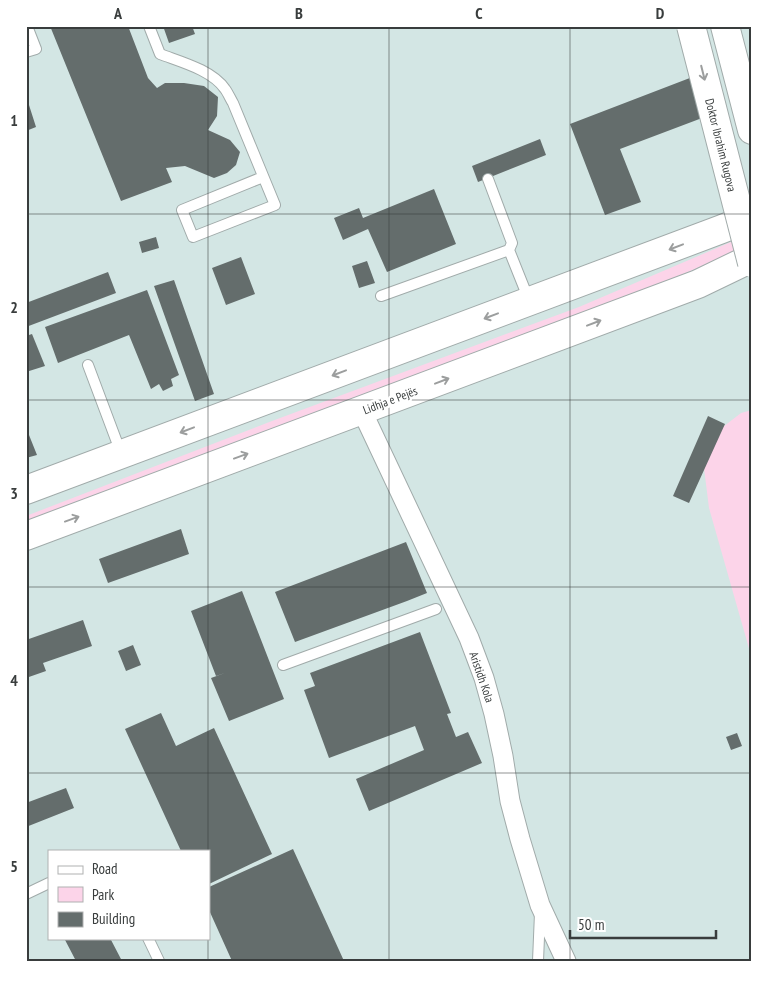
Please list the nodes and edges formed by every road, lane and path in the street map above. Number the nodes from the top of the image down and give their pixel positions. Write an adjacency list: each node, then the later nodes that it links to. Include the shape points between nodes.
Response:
1 (27, 26): 5 (lane, via 36,48)
2 (148, 26): 7 (lane, via 160,54 197,68 225,88)
3 (691, 26): 12 (highway, Doktor Ibrahim Rugova, one-way to 12, bridge)
4 (725, 26): 6 (highway)
5 (26, 52)
6 (752, 130)
7 (263, 177): 7 (lane, via 275,205 193,237 182,210)
8 (488, 180): 10 (lane, via 512,243)
9 (752, 217): 16 (highway, one-way to 16)
10 (509, 250): 15 (lane); 16 (lane)
11 (752, 258): 14 (highway, Lidhja e Pejës)
12 (752, 263)
13 (752, 270): 14 (highway)
14 (698, 284): 18 (highway, Lidhja e Pejës, one-way to 14)
15 (382, 296)
16 (530, 302): 19 (highway, one-way to 19)
17 (88, 365): 19 (lane)
18 (362, 411): 21 (highway, Lidhja e Pejës, one-way to 18); 26 (street, Aristidh Kola, via 469,638 484,678 510,801)
19 (122, 454): 20 (highway)
20 (26, 490)
21 (26, 536)
22 (436, 609): 23 (lane)
23 (283, 666)
24 (48, 883): 25 (lane)
25 (26, 894)
26 (540, 905): 29 (lane, Aristidh Kola); 30 (street)
27 (149, 940): 28 (lane)
28 (159, 961)
29 (538, 961)
30 (566, 961)

